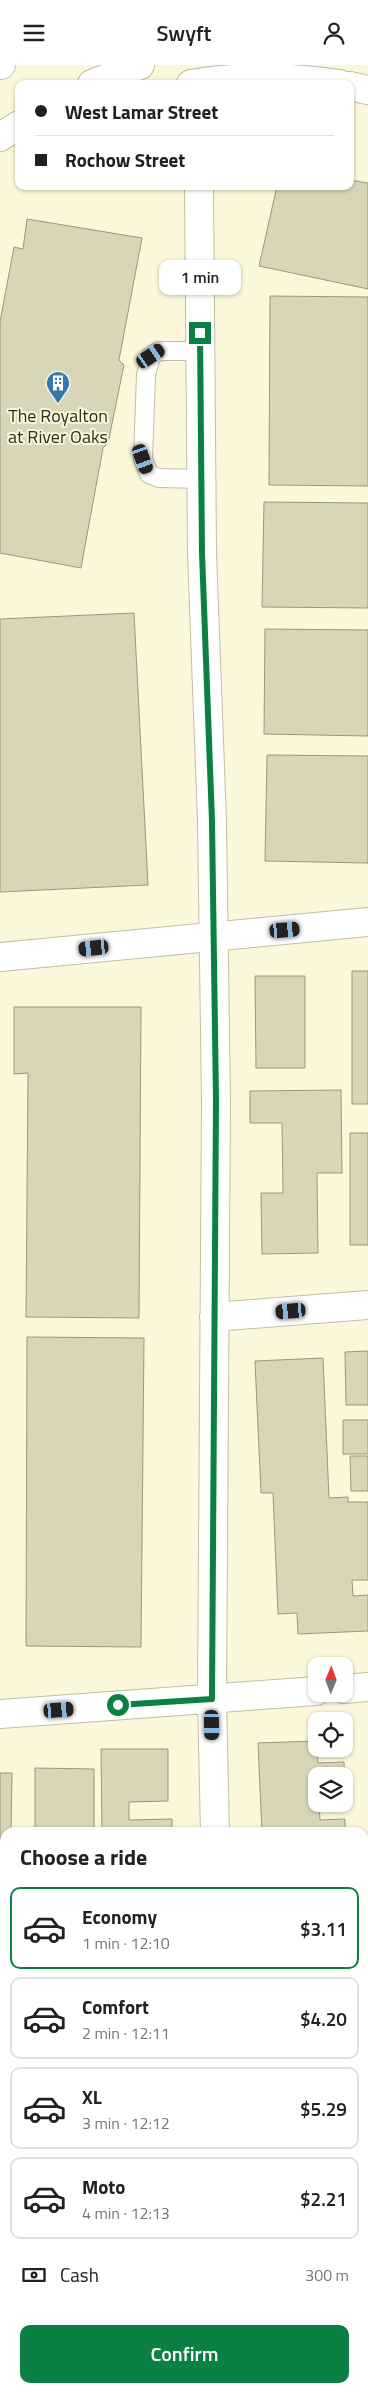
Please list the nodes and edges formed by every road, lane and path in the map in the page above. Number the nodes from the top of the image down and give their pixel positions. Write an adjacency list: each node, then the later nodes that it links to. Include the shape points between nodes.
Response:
1 (140, 65): 2 (street)
2 (102, 80)
3 (227, 80): 4 (street, via 254,77)
4 (280, 80)
5 (354, 87): 6 (street)
6 (368, 90)
7 (199, 190): 8 (street)
8 (201, 351): 9 (street); 9 (lane, via 159,351 151,356 146,375 143,459 149,474 159,479)
9 (201, 479): 11 (street)
10 (368, 922): 11 (street)
11 (214, 937): 12 (street); 14 (street)
12 (0, 957)
13 (368, 1305): 14 (street)
14 (214, 1317): 18 (street)
15 (368, 1687): 16 (street)
16 (353, 1688)
17 (308, 1692): 18 (street)
18 (212, 1699): 19 (street); 20 (street)
19 (0, 1715)
20 (215, 1827)

